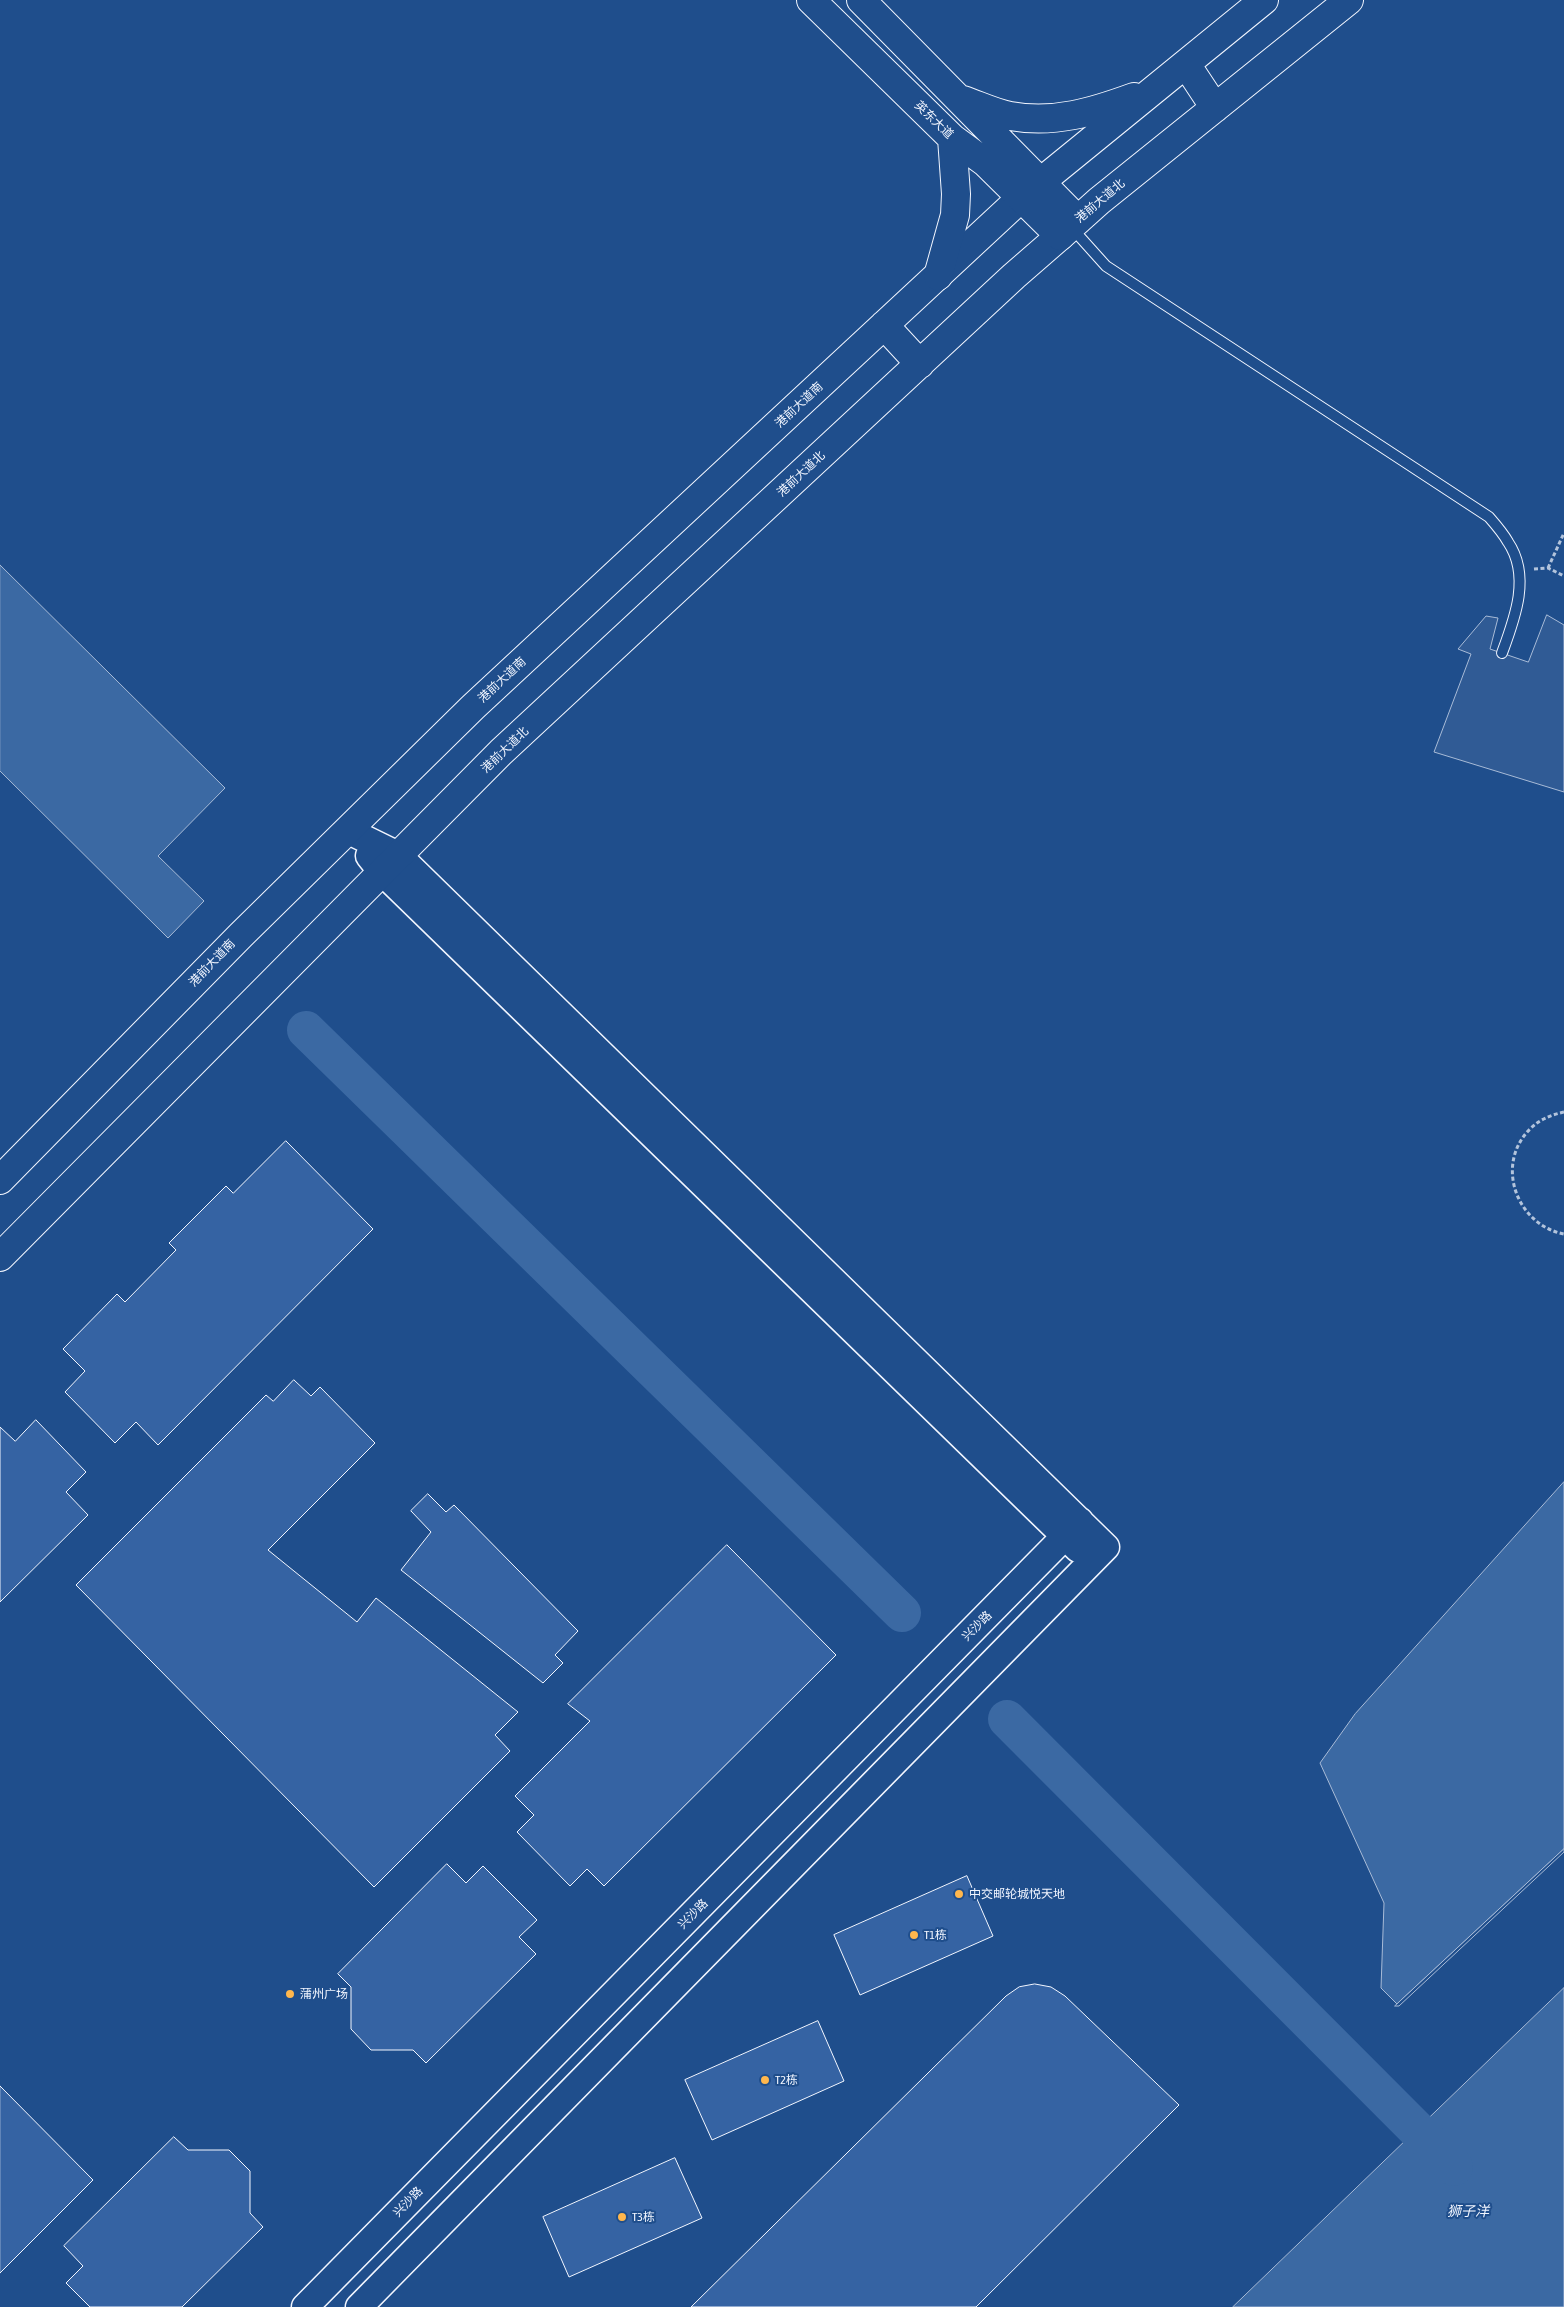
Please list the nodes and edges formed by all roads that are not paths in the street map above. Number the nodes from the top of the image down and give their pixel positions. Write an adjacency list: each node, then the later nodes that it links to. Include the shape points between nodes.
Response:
1 (811, 0): 9 (main road, 英东大道)
2 (861, 0): 7 (main road, 英东大道)
3 (1264, 0): 5 (main road)
4 (1349, 0): 8 (main road, 港前大道北)
5 (1186, 64): 6 (main road); 8 (main road)
6 (1152, 91): 7 (main road, via 1090,113 1040,119 1009,115); 10 (main road)
7 (956, 98): 10 (main road, 英东大道)
8 (1215, 108): 11 (main road, 港前大道北)
9 (952, 138): 10 (main road, 英东大道); 12 (main road, via 955,215)
10 (1032, 190): 11 (main road, 英东大道); 12 (main road, 港前大道南)
11 (1069, 227): 14 (main road, 港前大道北); 15 (lane, via 1106,266 1489,517 1510,543 1522,576 1517,606)
12 (938, 276): 13 (main road, 港前大道南)
13 (884, 325): 14 (main road); 16 (main road, 港前大道南, via 480,700)
14 (920, 364): 17 (main road, 港前大道北, via 508,746)
15 (1502, 654)
16 (349, 831): 17 (street); 18 (main road, 港前大道南, via 241,934)
17 (390, 863): 19 (main road, 港前大道北); 20 (street)
18 (0, 1180)
19 (0, 1256)
20 (1073, 1529): 21 (street, 兴沙路); 22 (street, via 1099,1555)
21 (305, 2307)
22 (359, 2307)

